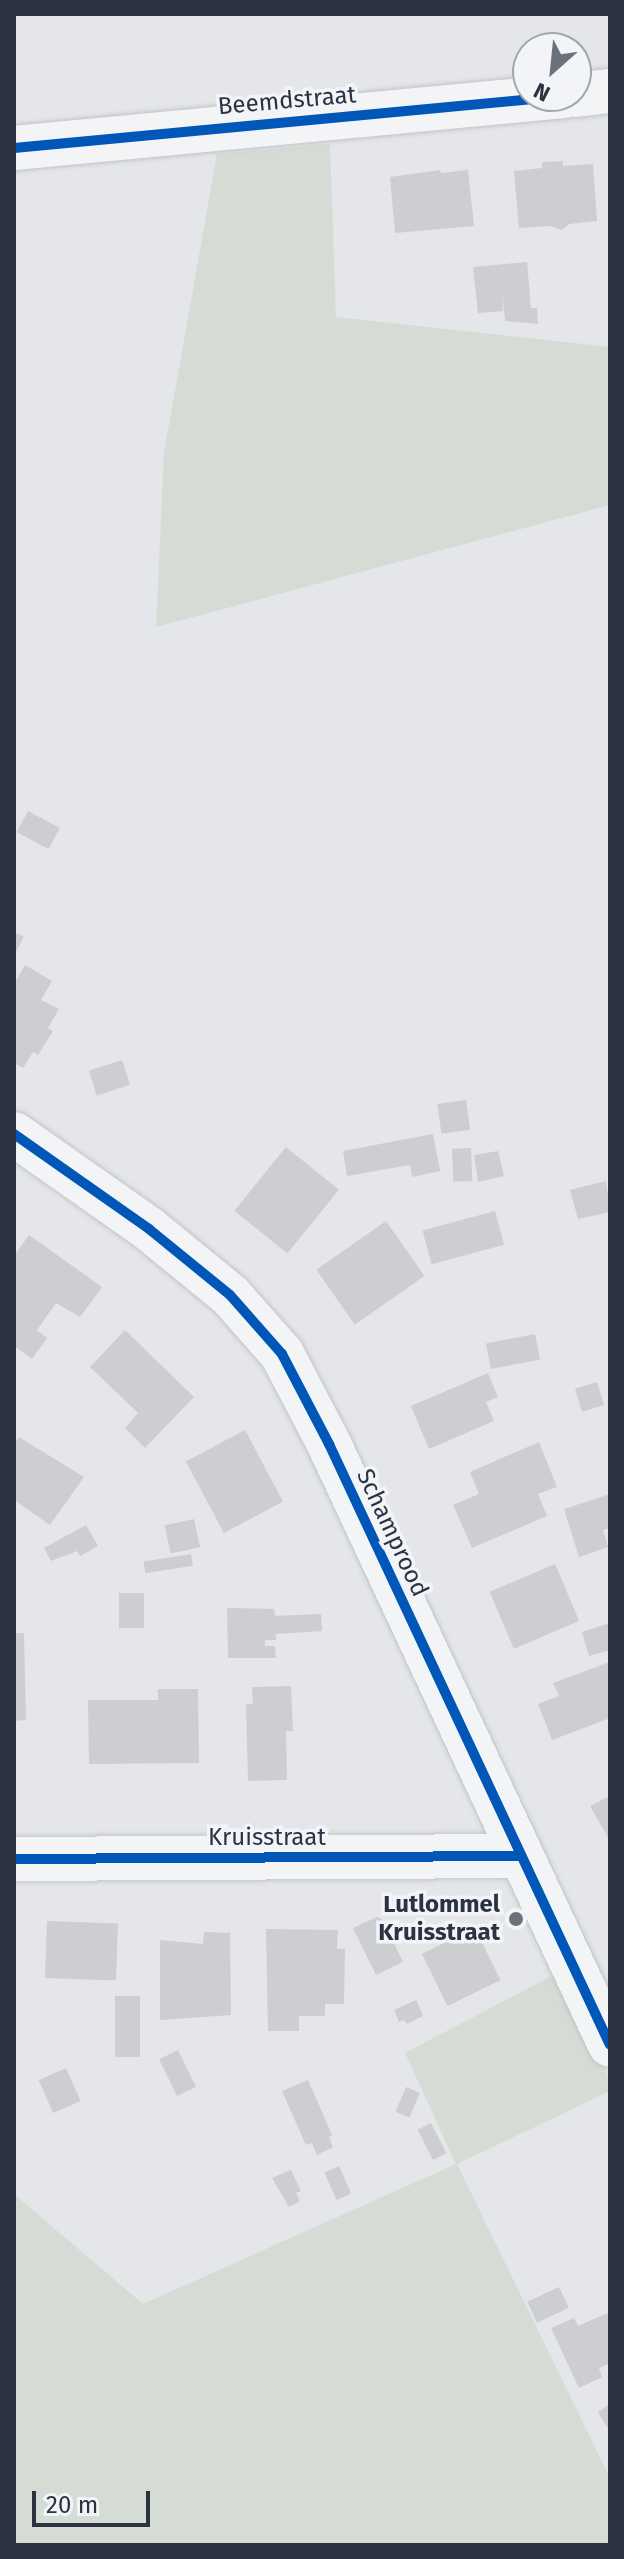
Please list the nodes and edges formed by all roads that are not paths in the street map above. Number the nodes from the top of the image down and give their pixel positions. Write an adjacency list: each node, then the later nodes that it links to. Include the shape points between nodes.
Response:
1 (512, 101): 2 (street, Beemdstraat)
2 (14, 148)
3 (14, 1134): 4 (street, Schamprood, via 230,1295 282,1354)
4 (520, 1856): 5 (street, Kruisstraat); 6 (street, Schamprood)
5 (14, 1859)
6 (610, 2045)

